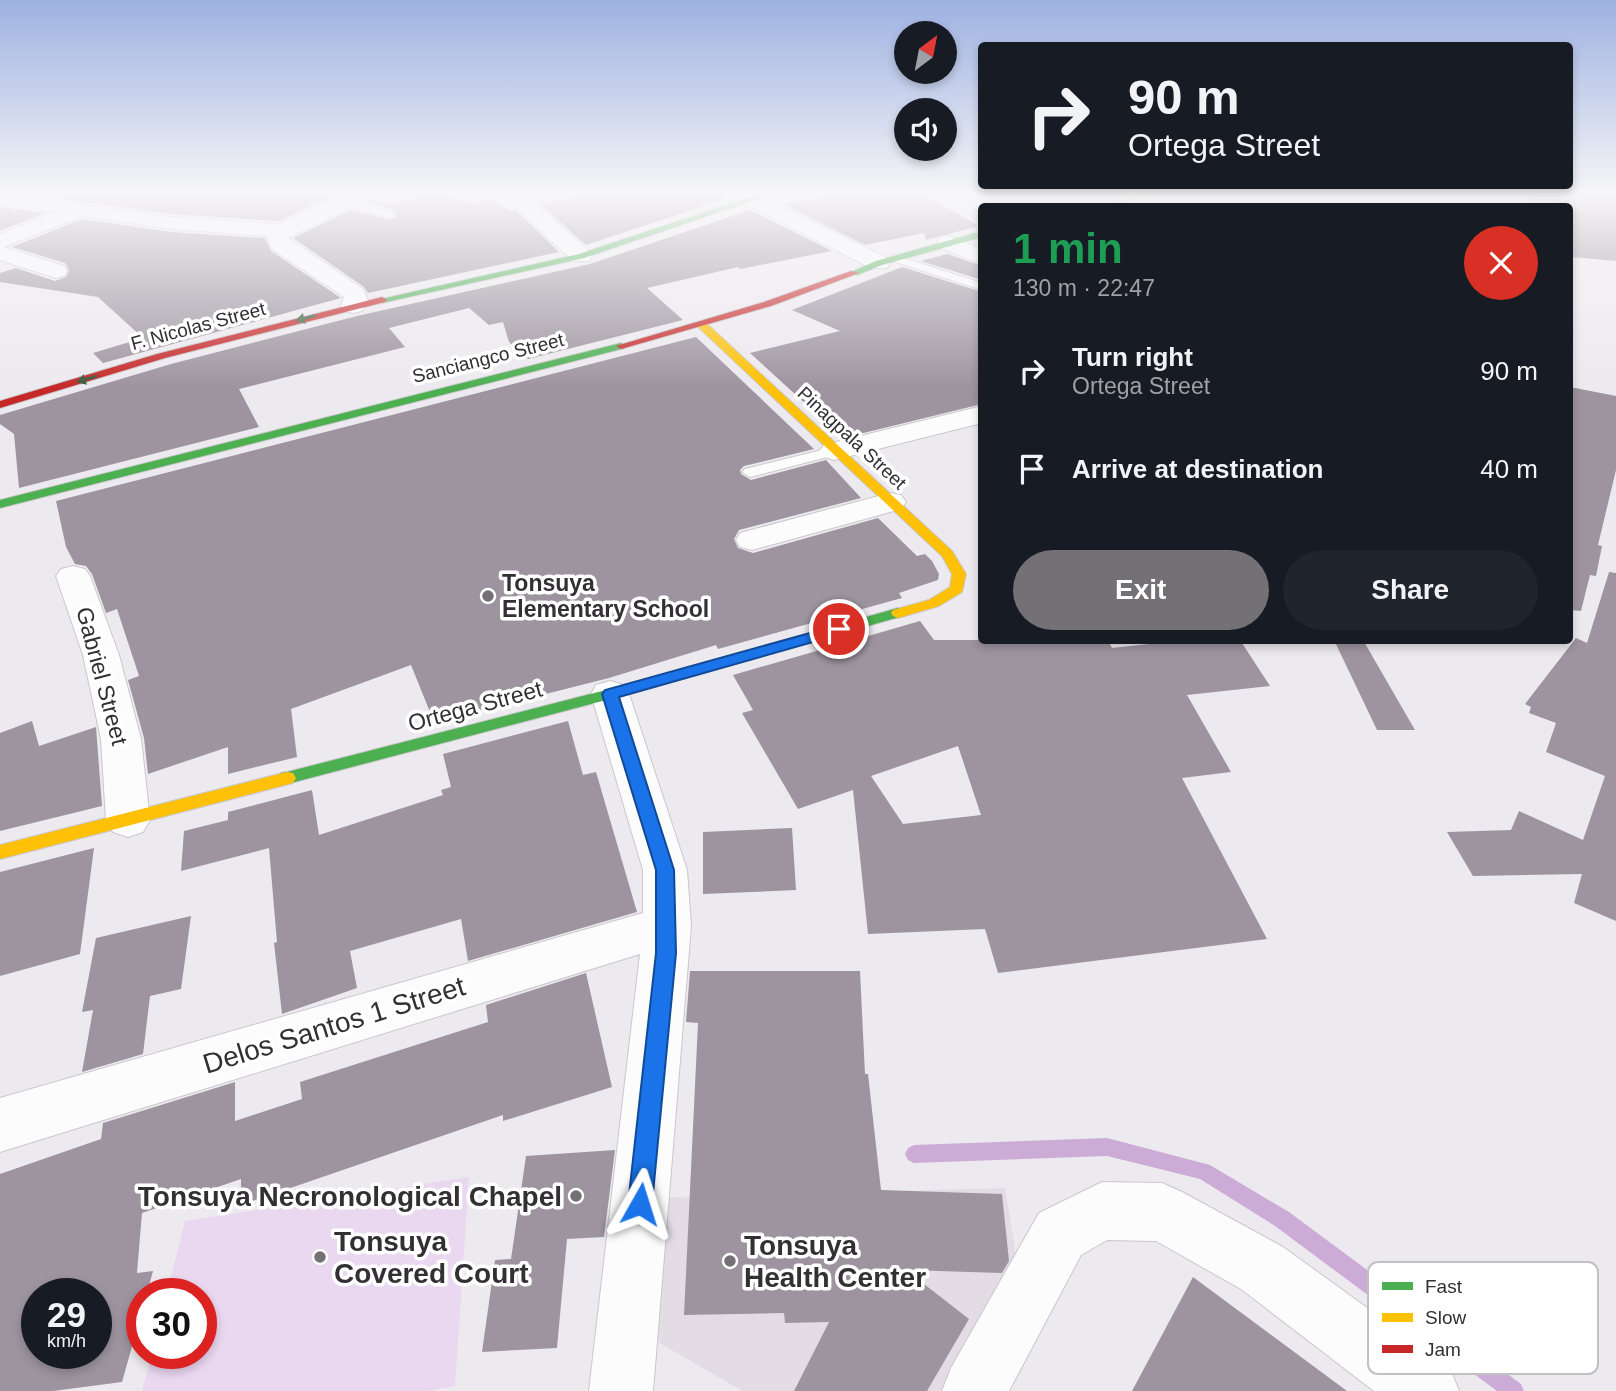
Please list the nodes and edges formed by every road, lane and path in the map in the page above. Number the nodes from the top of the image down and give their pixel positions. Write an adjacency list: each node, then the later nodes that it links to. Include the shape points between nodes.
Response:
1 (15, 258): 7 (street)
2 (301, 258): 9 (street, via 355,294)
3 (572, 258): 9 (street, F. Nicolas Street)
4 (879, 258): 6 (street)
5 (897, 258): 6 (street, Sanciangco Street)
6 (886, 261): 8 (lane); 10 (street, Sanciangco Street)
7 (56, 271)
8 (978, 285)
9 (353, 306): 11 (street, F. Nicolas Street, one-way to 11, via 161,356)
10 (702, 325): 13 (street, Pinagpala Street); 16 (street, Sanciangco Street)
11 (0, 405)
12 (978, 415): 13 (street)
13 (834, 451): 14 (lane); 15 (street, Pinagpala Street)
14 (750, 472)
15 (890, 502): 17 (street); 19 (street, Pinagpala Street, via 947,554 959,573)
16 (0, 504)
17 (752, 540)
18 (73, 576): 21 (street, Gabriel Street, via 102,655 121,739)
19 (957, 589): 20 (street, Ortega Street, via 934,603)
20 (610, 694): 21 (street, Ortega Street); 23 (street, via 665,870)
21 (128, 820): 22 (street, Ortega Street)
22 (0, 852)
23 (667, 926): 24 (street, Delos Santos 1 Street); 27 (street)
24 (0, 1125)
25 (1368, 1347): 28 (street, via 1262,1268 1162,1212 1102,1211 1060,1234)
26 (1404, 1374): 29 (street)
27 (621, 1391)
28 (974, 1391)
29 (1427, 1391)

